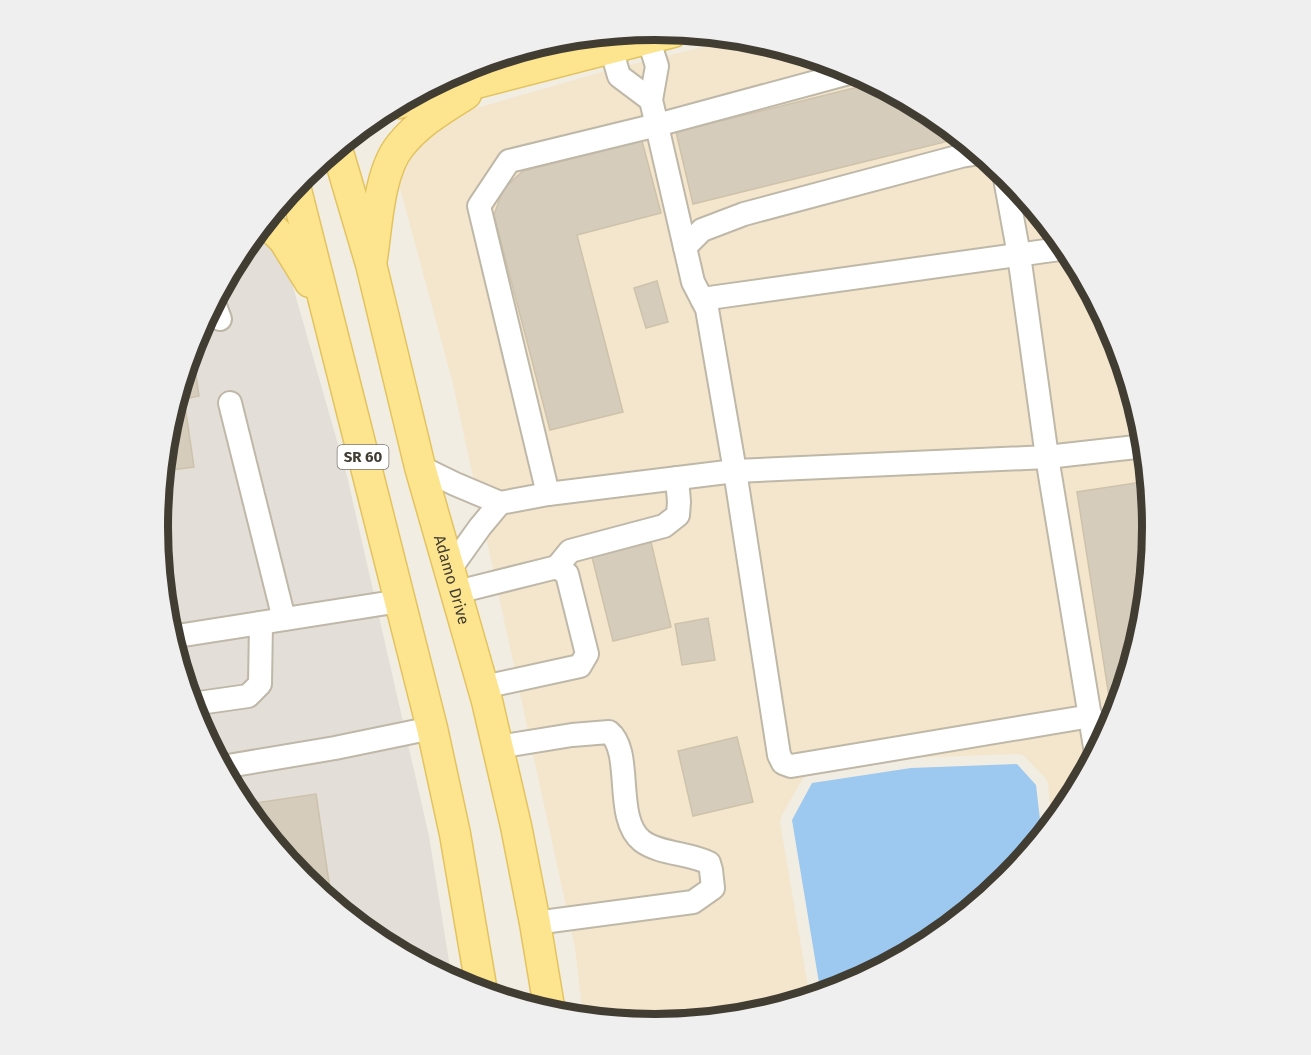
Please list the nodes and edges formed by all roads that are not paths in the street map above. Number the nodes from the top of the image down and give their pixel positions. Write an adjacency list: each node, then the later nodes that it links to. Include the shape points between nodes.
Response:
1 (660, 40): 7 (lane)
2 (637, 41): 3 (main road)
3 (611, 48): 5 (main road); 7 (lane, via 619,76)
4 (837, 76): 8 (lane)
5 (488, 80): 6 (main road); 17 (main road, via 438,111 392,158)
6 (435, 94)
7 (651, 100): 8 (lane)
8 (657, 125): 14 (lane); 26 (lane, via 509,161 479,206)
9 (970, 155): 14 (lane, via 744,214 702,230)
10 (339, 157): 17 (main road, Adamo Drive)
11 (1007, 191): 16 (lane)
12 (298, 197): 19 (main road, SR 60)
13 (272, 228): 19 (main road, via 284,240)
14 (685, 247): 18 (lane, via 693,282)
15 (1055, 250): 16 (lane)
16 (1019, 255): 18 (lane); 22 (lane)
17 (371, 264): 23 (main road, Adamo Drive)
18 (702, 299): 24 (lane, via 707,309)
19 (326, 306): 30 (main road, SR 60)
20 (230, 403): 31 (lane)
21 (1135, 447): 22 (lane)
22 (1047, 457): 24 (lane); 36 (lane)
23 (420, 467): 27 (lane); 29 (main road, Adamo Drive)
24 (735, 471): 25 (lane); 36 (lane, via 783,763 791,766)
25 (677, 478): 26 (lane); 28 (lane, via 678,515 664,526 570,551)
26 (548, 494): 27 (lane)
27 (500, 503): 29 (lane, via 480,527)
28 (557, 567): 29 (lane); 34 (lane, via 567,574 587,654 584,660 580,666)
29 (454, 581): 34 (main road, Adamo Drive)
30 (400, 601): 31 (lane); 37 (main road, SR 60)
31 (284, 619): 32 (lane)
32 (261, 623): 33 (lane); 35 (lane, via 261,684 248,696)
33 (181, 635)
34 (484, 687): 39 (main road, Adamo Drive)
35 (201, 703)
36 (1090, 716): 38 (lane)
37 (432, 728): 40 (lane); 42 (main road, SR 60)
38 (1094, 739)
39 (498, 747): 41 (main road, Adamo Drive); 41 (lane, via 609,732 619,753 634,833 644,843 699,858 709,863 711,870 713,888 693,902)
40 (231, 765)
41 (535, 923): 43 (main road, Adamo Drive)
42 (480, 981)
43 (548, 1002)

